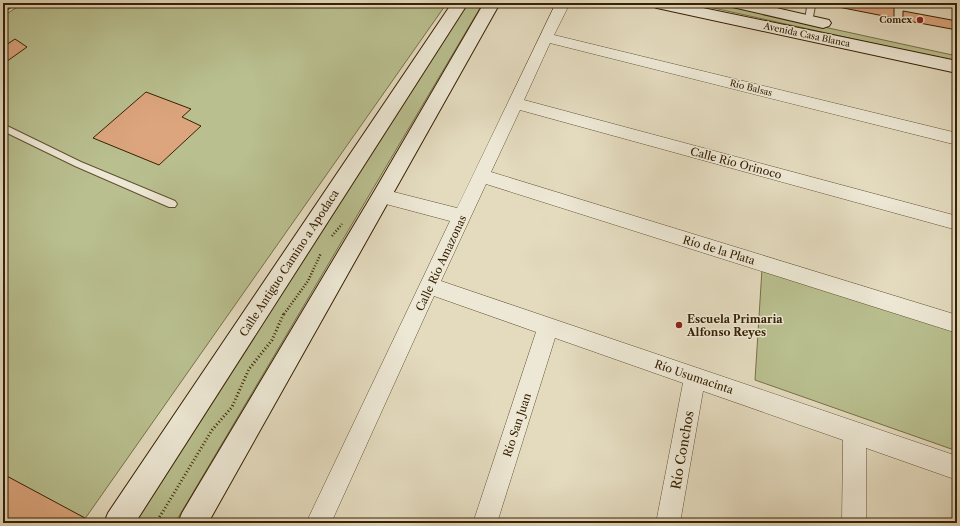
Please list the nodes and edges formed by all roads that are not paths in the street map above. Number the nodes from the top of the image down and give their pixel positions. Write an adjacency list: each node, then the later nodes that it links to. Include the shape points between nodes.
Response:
1 (8, 3): 8 (main road)
2 (460, 3): 28 (street, Calle Antiguo Camino a Apodaca)
3 (492, 3): 18 (street)
4 (563, 3): 12 (street, Calle Río Amazonas)
5 (657, 3): 13 (street, Avenida Casa Blanca)
6 (733, 3): 9 (street, Avenida Casa Blanca)
7 (805, 3): 10 (lane, via 811,6)
8 (3, 6)
9 (774, 7): 10 (street, Avenida Casa Blanca)
10 (809, 20): 11 (street, Avenida Casa Blanca)
11 (840, 26)
12 (546, 37): 14 (street, Calle Río Amazonas); 16 (street, Río Balsas)
13 (957, 67)
14 (515, 103): 17 (street, Calle Río Amazonas); 21 (street, Calle Río Orinoco)
15 (3, 127): 19 (lane, via 78,164)
16 (957, 139)
17 (481, 176): 20 (street, Calle Río Amazonas); 23 (street, Río de la Plata)
18 (382, 196): 20 (street); 29 (street)
19 (172, 204)
20 (462, 217): 22 (street, Calle Río Amazonas)
21 (957, 223)
22 (430, 286): 24 (street, Río Usumacinta); 30 (street, Calle Río Amazonas)
23 (957, 324)
24 (548, 327): 25 (street, Río Usumacinta); 31 (street, Río San Juan)
25 (695, 377): 26 (street, Río Usumacinta); 32 (street, Río Conchos)
26 (855, 432): 27 (street, Río Usumacinta); 33 (street)
27 (957, 468)
28 (118, 523)
29 (192, 523)
30 (318, 523)
31 (485, 523)
32 (668, 523)
33 (854, 523)

